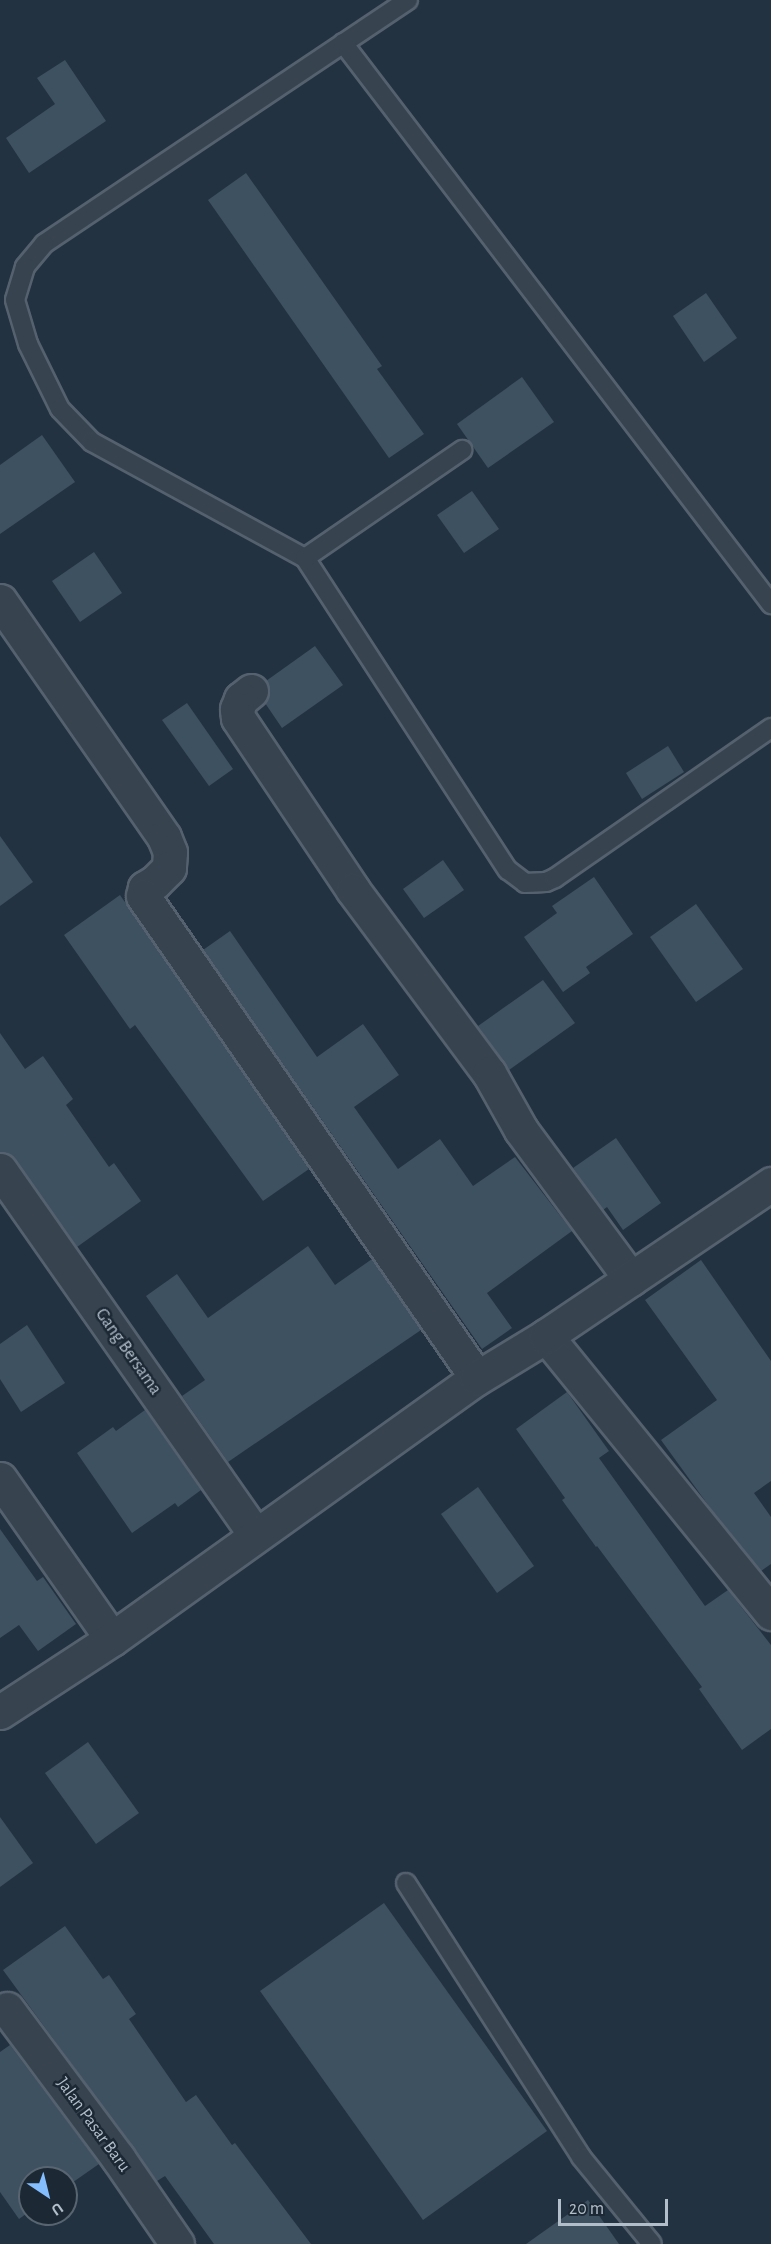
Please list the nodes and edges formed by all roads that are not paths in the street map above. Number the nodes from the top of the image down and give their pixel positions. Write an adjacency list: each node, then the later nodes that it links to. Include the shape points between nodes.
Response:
1 (408, 0): 2 (lane)
2 (343, 43): 4 (lane, via 44,244 25,267 15,300 28,344 60,409 92,442); 6 (lane)
3 (462, 450): 4 (lane)
4 (305, 558): 8 (lane, via 508,870 525,883 555,878)
5 (0, 601): 13 (street, via 164,837 170,852 169,868 145,888 143,896)
6 (771, 604)
7 (251, 691): 11 (street, via 241,699 238,718 353,890 489,1073 521,1130)
8 (771, 728)
9 (0, 1170): 15 (street, Gang Bersama)
10 (771, 1184): 11 (street)
11 (631, 1279): 12 (street)
12 (546, 1336): 13 (street); 16 (street)
13 (477, 1378): 15 (street)
14 (0, 1479): 17 (street)
15 (256, 1535): 17 (street)
16 (771, 1613)
17 (112, 1639): 18 (street)
18 (0, 1712)
19 (406, 1883): 22 (lane, via 581,2157)
20 (7, 2009): 21 (street, Jalan Pasar Baru)
21 (177, 2244)
22 (652, 2244)

